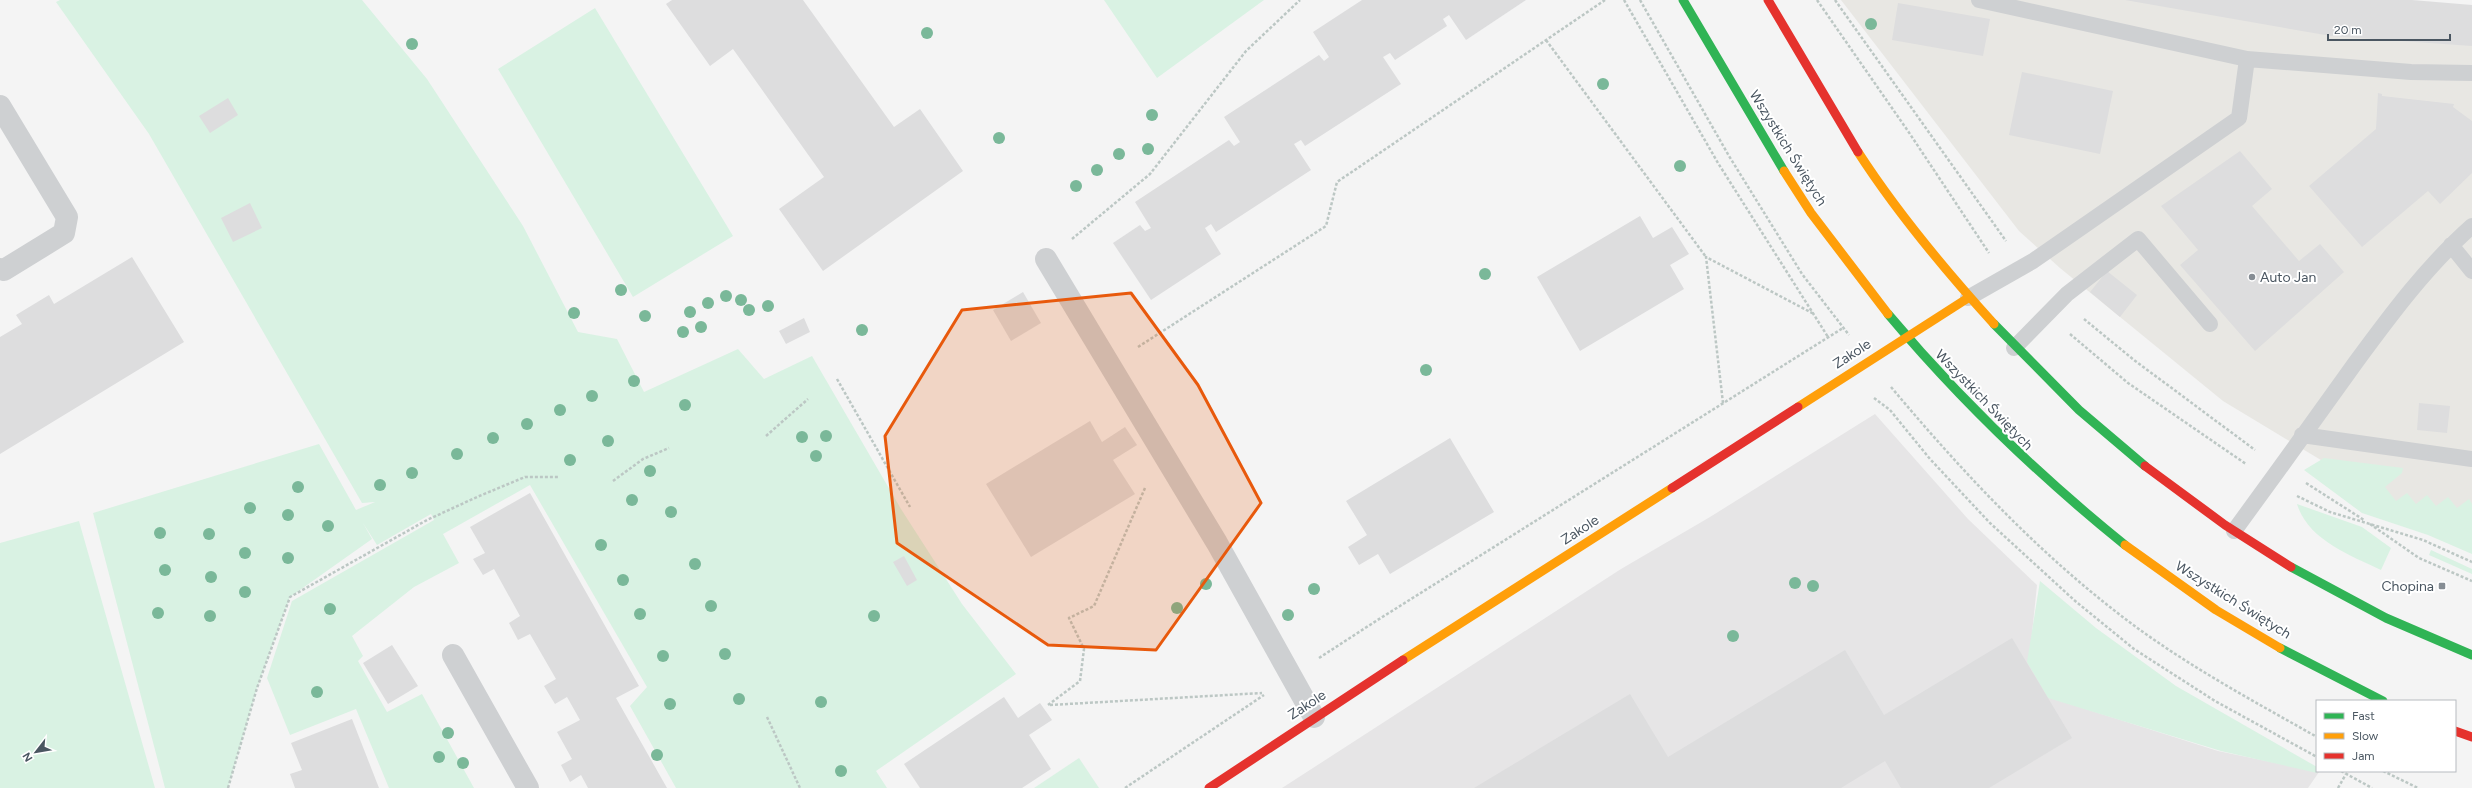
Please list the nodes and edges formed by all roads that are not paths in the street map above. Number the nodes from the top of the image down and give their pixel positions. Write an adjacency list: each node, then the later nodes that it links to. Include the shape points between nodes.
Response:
1 (1683, 0): 14 (street, Wszystkich Świętych, via 1763,138 1810,211)
2 (1768, 0): 12 (street, via 1838,120 1891,201)
3 (1979, 0): 4 (lane)
4 (2247, 59): 5 (lane, via 2411,72); 12 (lane, via 2239,118 2026,265)
5 (2472, 74)
6 (0, 106): 10 (street, via 67,217 64,234 4,270)
7 (2472, 226): 8 (lane)
8 (2451, 245): 11 (lane); 16 (lane, via 2383,324)
9 (1046, 259): 22 (street, via 1217,543)
10 (0, 269)
11 (2472, 271)
12 (1968, 298): 14 (street, Zakole); 15 (street)
13 (2210, 324): 15 (lane, via 2138,239 2061,300)
14 (1905, 337): 21 (street, Wszystkich Świętych, via 1966,404 2027,464 2134,552 2224,614 2272,643); 22 (street, Zakole)
15 (2014, 348): 18 (street, via 2069,402 2133,457)
16 (2302, 435): 17 (lane); 18 (lane)
17 (2472, 459)
18 (2234, 531): 20 (street, via 2264,552 2328,589 2390,621)
19 (453, 655): 25 (street)
20 (2472, 655)
21 (2381, 700)
22 (1314, 717): 26 (street, Zakole)
23 (2456, 731): 24 (street)
24 (2472, 737)
25 (528, 788)
26 (1209, 788)

